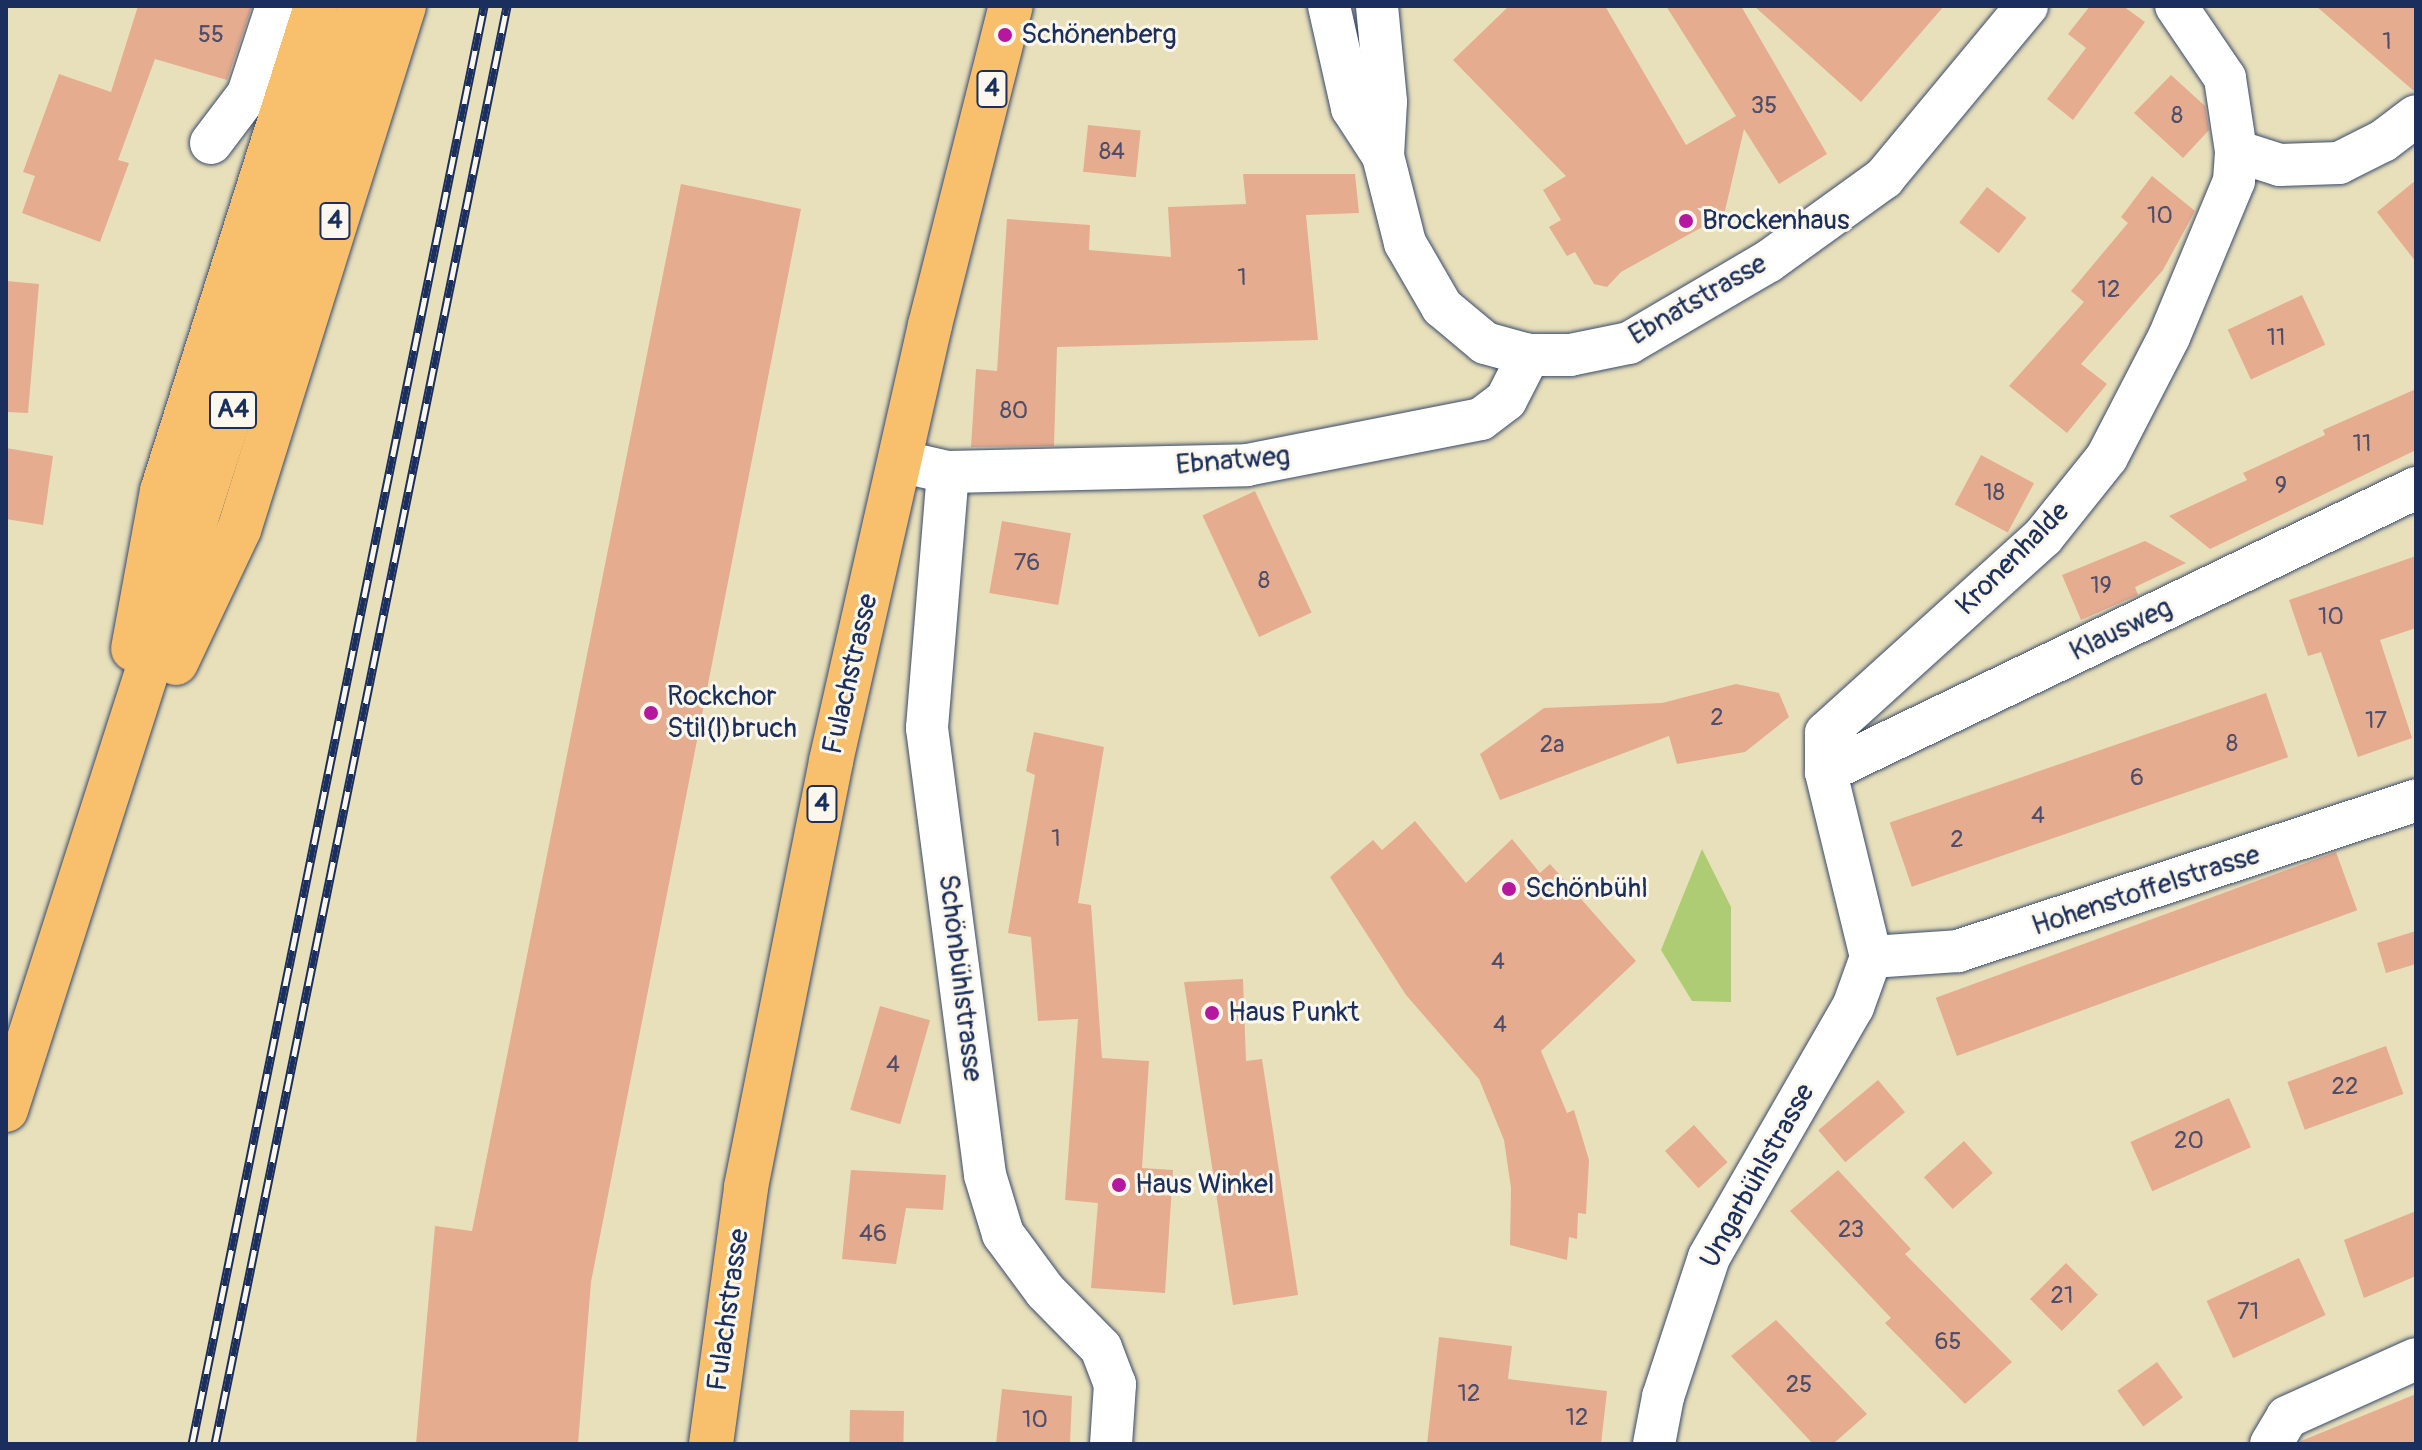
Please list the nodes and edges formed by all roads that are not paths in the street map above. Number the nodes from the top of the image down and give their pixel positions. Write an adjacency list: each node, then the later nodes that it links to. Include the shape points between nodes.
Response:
1 (277, 6): 11 (street, via 248,94)
2 (316, 6): 20 (main road, via 156,514)
3 (361, 6): 20 (main road, A4)
4 (404, 6): 20 (main road, 4, via 239,530)
5 (1011, 6): 15 (main road, Fulachstrasse / 4)
6 (1329, 6): 13 (street, Ebnatstrasse, via 1352,108)
7 (1377, 6): 13 (street, Ebnatstrasse, via 1386,102)
8 (2027, 6): 14 (street, Ebnatstrasse, via 1884,178 1769,261 1629,343 1570,355)
9 (2176, 6): 12 (street, Kronenhalde, via 2225,78)
10 (2416, 116): 12 (street, via 2383,141 2339,163 2280,165)
11 (211, 143)
12 (2236, 151): 18 (street, Kronenhalde, via 2234,181 2169,337 2107,457 2043,537 1826,733)
13 (1383, 156): 14 (street, Ebnatstrasse, via 1405,243 1442,307 1485,343)
14 (1529, 355): 16 (street, Ebnatweg, via 1506,400 1481,419 1247,465)
15 (900, 463): 16 (street, Ebnatweg); 24 (main road, Fulachstrasse / 4, via 770,1060 746,1187)
16 (948, 472): 25 (street, Schönbühlstrasse, via 927,728 985,1175 1003,1234 1045,1291 1101,1348 1115,1384)
17 (2416, 488): 18 (street, Klausweg)
18 (1826, 772): 21 (street, Kronenhalde)
19 (2416, 800): 21 (street, Hohenstoffelstrasse, via 1958,951)
20 (105, 813): 22 (main road, A4)
21 (1871, 957): 26 (street, Ungarbühlstrasse, via 1853,1007 1709,1257 1663,1397)
22 (6, 1110)
23 (2416, 1359): 27 (street, via 2287,1417)
24 (711, 1444)
25 (1111, 1444)
26 (1654, 1444)
27 (2271, 1444)

